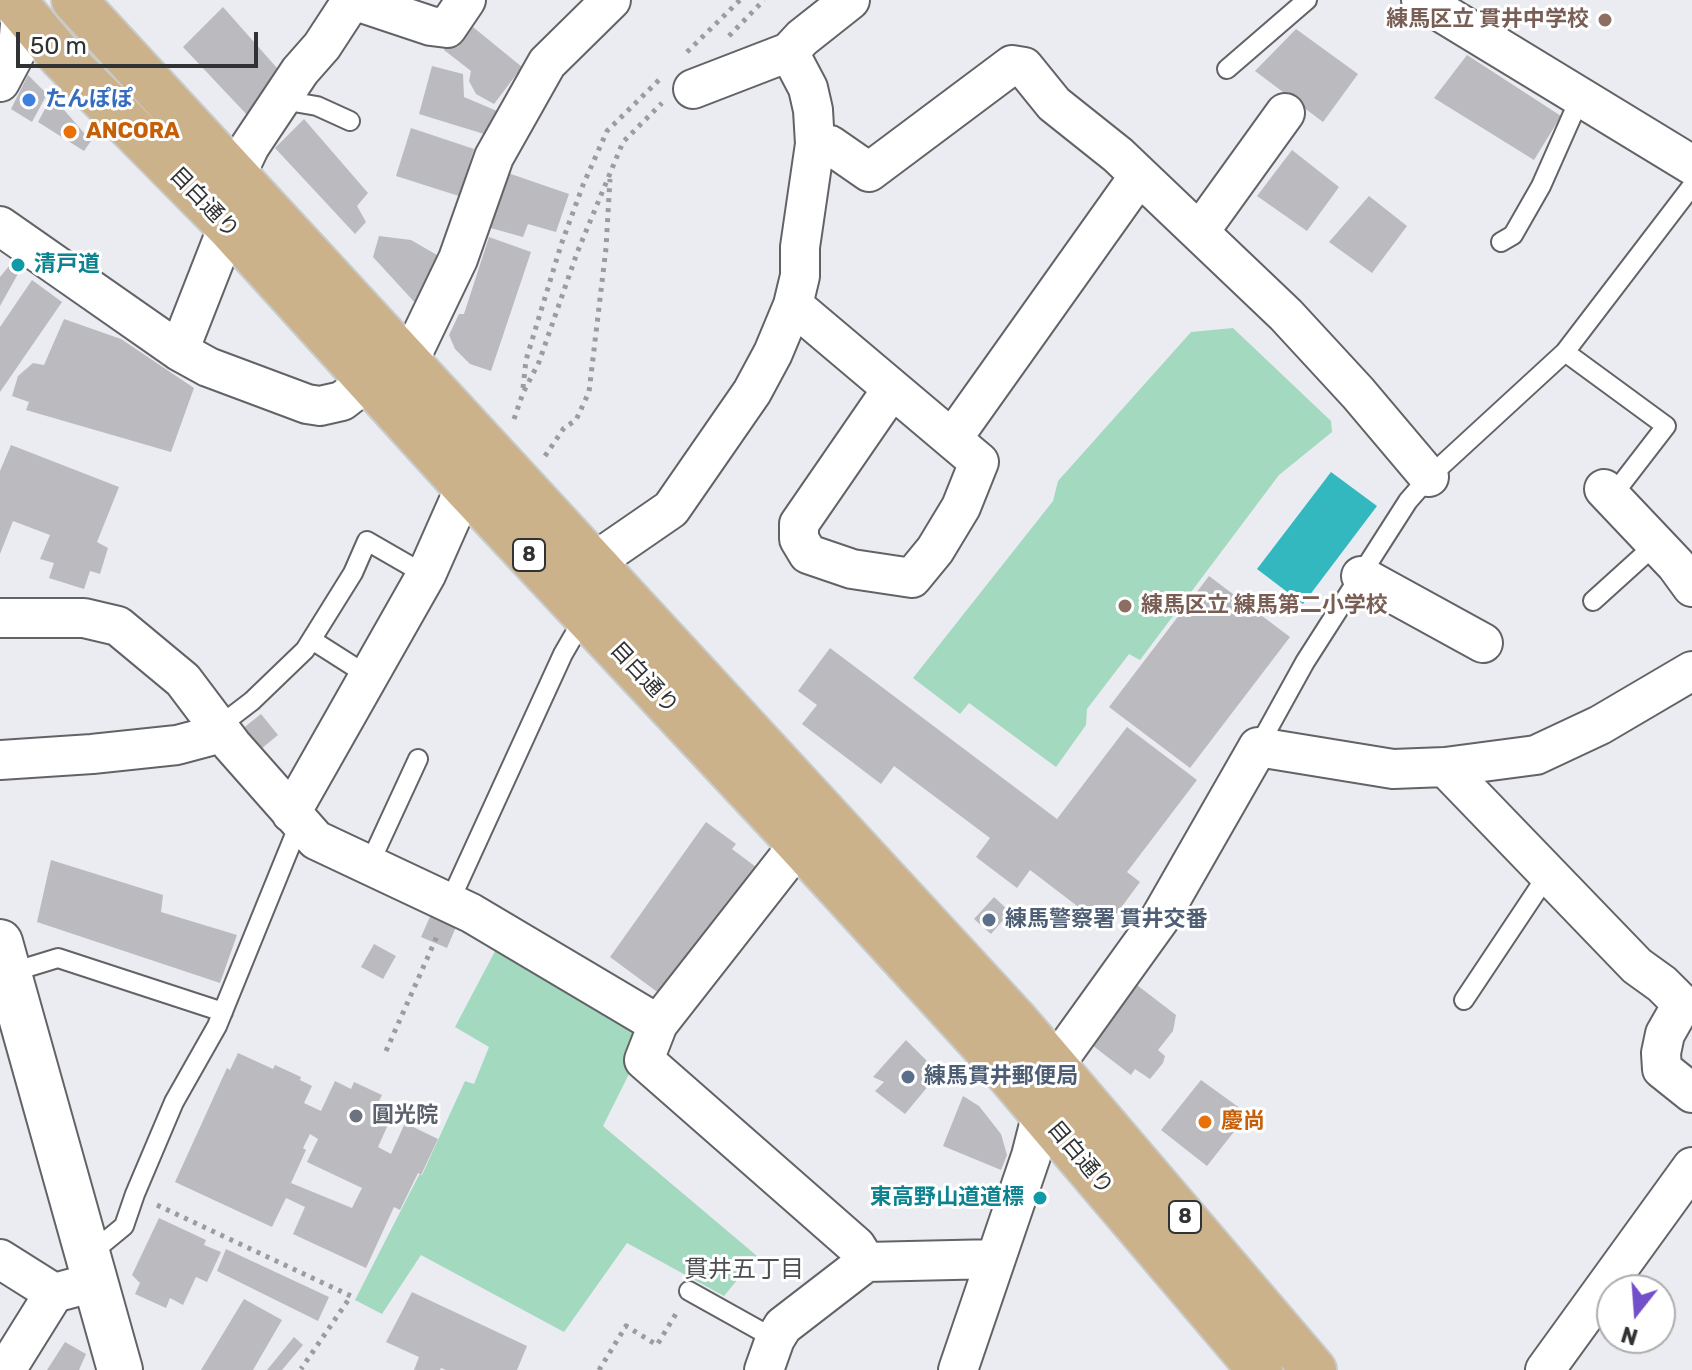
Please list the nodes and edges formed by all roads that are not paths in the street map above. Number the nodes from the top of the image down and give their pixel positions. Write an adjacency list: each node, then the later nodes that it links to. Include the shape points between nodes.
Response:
1 (74, 0): 19 (main road, 目白通り / 8)
2 (352, 0): 3 (street, via 447,28); 14 (street)
3 (466, 0)
4 (611, 0): 29 (street, via 547,63 494,157 458,259)
5 (850, 0): 9 (street)
6 (1307, 0): 10 (lane)
7 (1421, 0): 13 (street)
8 (19, 3): 12 (street, via 18,48); 23 (main road, 目白通り / 8, via 62,58)
9 (789, 52): 11 (street); 17 (street, via 808,88)
10 (1227, 69)
11 (678, 78)
12 (0, 82)
13 (1580, 98): 18 (street); 25 (lane, via 1541,186 1513,235)
14 (282, 100): 16 (lane, via 317,106); 19 (street)
15 (1285, 113): 24 (street)
16 (350, 121)
17 (815, 144): 20 (street, via 830,145 869,172 1012,65 1024,67 1054,104); 26 (street)
18 (1692, 165)
19 (237, 173): 29 (main road, 目白通り / 8)
20 (1139, 176): 24 (street); 32 (street)
21 (1692, 186): 28 (lane)
22 (0, 226): 27 (street)
23 (228, 226): 27 (street); 30 (main road, 目白通り / 8)
24 (1200, 231): 33 (street, via 1286,315)
25 (1501, 242)
26 (793, 305): 31 (street); 37 (street, via 752,392 671,509)
27 (179, 351): 30 (street, via 208,367 320,406 342,401)
28 (1565, 352): 33 (lane); 35 (lane, via 1666,426)
29 (409, 361): 37 (main road, 目白通り / 8)
30 (369, 380): 34 (main road, 目白通り / 8)
31 (892, 389): 32 (street); 32 (street, via 799,524 799,539 808,554 852,569 912,578 961,507 979,462)
32 (952, 439)
33 (1429, 477): 39 (lane)
34 (465, 487): 38 (street); 42 (main road, 目白通り / 8)
35 (1608, 492): 36 (street)
36 (1656, 544): 40 (street); 41 (lane)
37 (594, 562): 63 (main road, 目白通り / 8)
38 (426, 575): 44 (lane, via 367,541); 47 (street)
39 (1361, 576): 45 (street); 49 (lane)
40 (1692, 587)
41 (1593, 601)
42 (585, 615): 54 (main road, 目白通り / 8); 57 (lane)
43 (0, 618): 48 (street, via 84,618 118,626 183,680)
44 (312, 640): 47 (lane); 48 (lane)
45 (1483, 643)
46 (1692, 671): 52 (street, via 1536,755)
47 (367, 675): 53 (street)
48 (220, 730): 51 (street, via 177,745); 53 (street)
49 (1258, 747): 52 (street, via 1393,769); 63 (street, via 1159,920)
50 (418, 759): 55 (lane)
51 (0, 760)
52 (1445, 767): 56 (street)
53 (296, 818): 55 (street, via 316,840); 61 (lane)
54 (799, 844): 62 (street); 65 (main road, 目白通り / 8)
55 (369, 865): 57 (street)
56 (1548, 874): 59 (lane); 60 (street, via 1637,966)
57 (450, 903): 62 (street)
58 (4, 958): 61 (lane, via 58,958); 70 (street)
59 (1464, 1000)
60 (1685, 1003): 64 (street, via 1665,1034 1662,1069)
61 (223, 1012): 70 (lane, via 174,1102 124,1226)
62 (658, 1024): 69 (street, via 644,1060 856,1246)
63 (1054, 1066): 65 (street); 78 (main road, 目白通り / 8)
64 (1692, 1093)
65 (1041, 1113): 68 (street); 77 (main road, 目白通り / 8)
66 (1692, 1167): 79 (street)
67 (0, 1259): 72 (street)
68 (996, 1259): 69 (street); 76 (street)
69 (866, 1262): 73 (street, via 783,1326)
70 (92, 1269): 72 (street); 75 (street)
71 (689, 1291): 73 (lane)
72 (54, 1293): 74 (street)
73 (769, 1354)
74 (6, 1370)
75 (120, 1370)
76 (958, 1370)
77 (1260, 1370)
78 (1314, 1370)
79 (1545, 1370)

